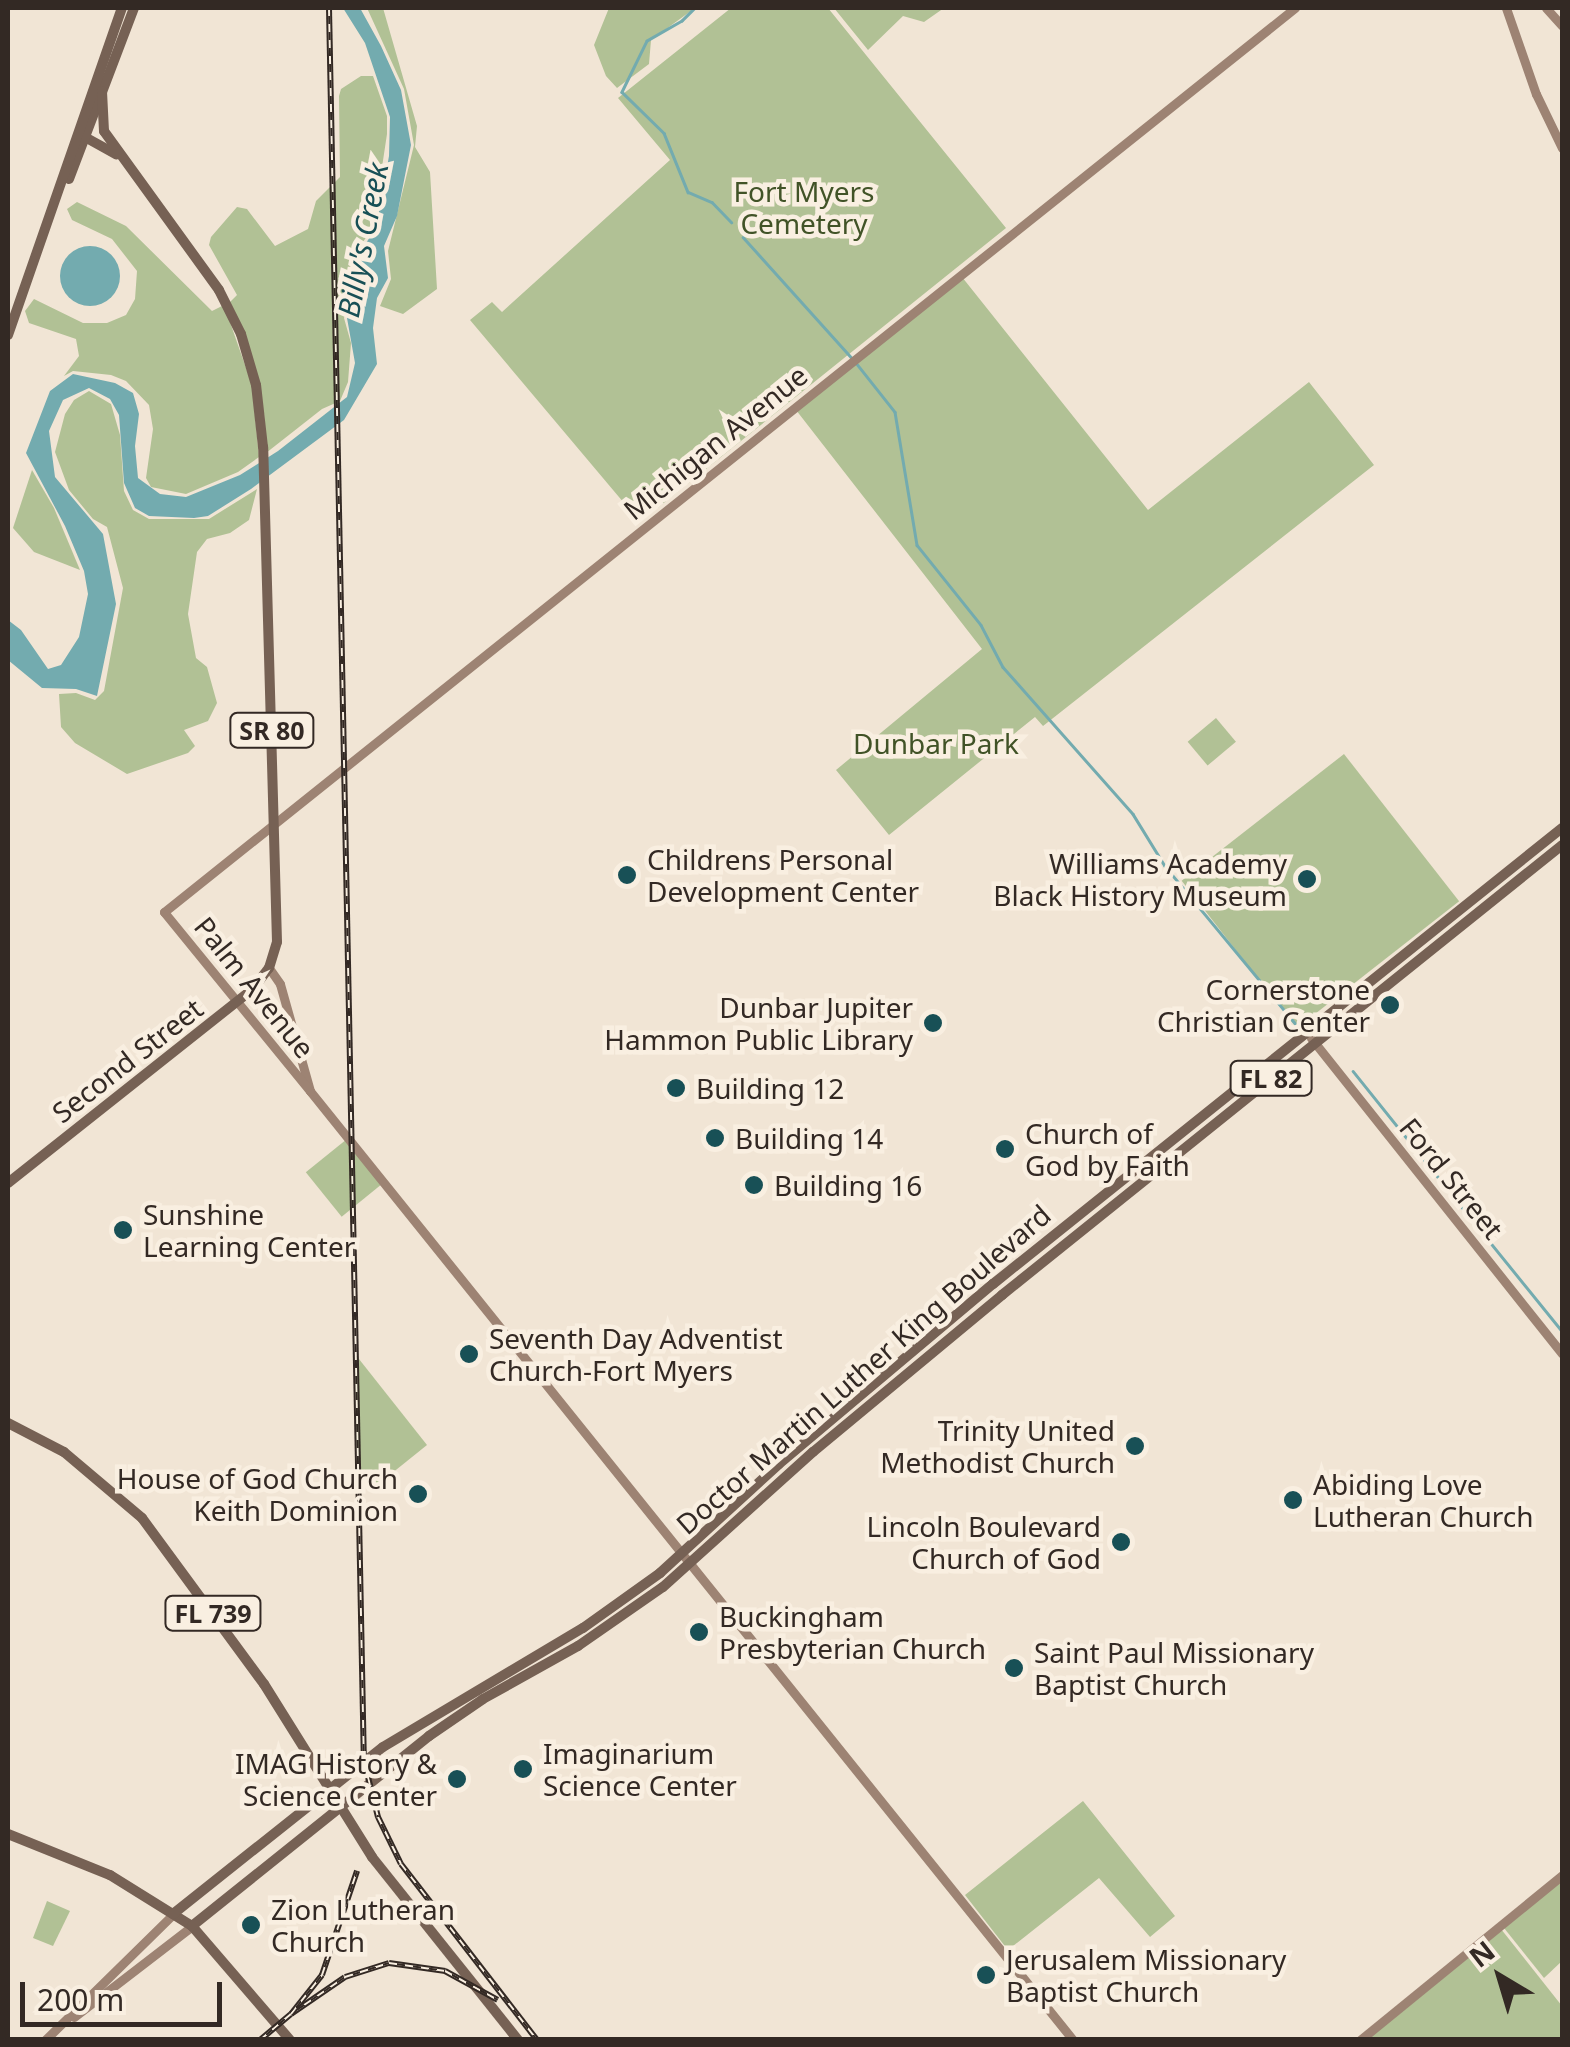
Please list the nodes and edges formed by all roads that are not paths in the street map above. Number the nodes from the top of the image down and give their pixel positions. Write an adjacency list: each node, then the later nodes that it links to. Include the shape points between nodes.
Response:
1 (122, 8): 8 (main road)
2 (134, 8): 7 (main road, SR 80)
3 (1295, 8): 12 (street, Michigan Avenue)
4 (1546, 8): 6 (street)
5 (1508, 10): 9 (street)
6 (1562, 26)
7 (102, 90): 8 (main road); 10 (main road, SR 80, via 100,116)
8 (81, 135): 10 (main road); 11 (main road)
9 (1562, 148)
10 (117, 154): 12 (main road, SR 80, via 201,262 234,319 256,385)
11 (8, 335)
12 (275, 824): 16 (street, Michigan Avenue); 18 (main road, SR 80, via 277,942)
13 (1562, 828): 15 (main road, Doctor Martin Luther King Boulevard / FL 82)
14 (1562, 845): 17 (main road, Doctor Martin Luther King Boulevard / FL 82)
15 (1468, 903): 17 (main road); 20 (main road, Doctor Martin Luther King Boulevard / FL 82)
16 (164, 912): 19 (street, Palm Avenue)
17 (1466, 922): 21 (main road, Doctor Martin Luther King Boulevard / FL 82)
18 (270, 968): 19 (main road, Second Street); 22 (street)
19 (237, 1002): 22 (street, Palm Avenue); 25 (main road, Second Street)
20 (1306, 1032): 21 (street, Ford Street); 23 (main road, Doctor Martin Luther King Boulevard / FL 82)
21 (1315, 1043): 24 (main road, Doctor Martin Luther King Boulevard / FL 82); 28 (street, Ford Street)
22 (310, 1090): 34 (street, Palm Avenue)
23 (1194, 1122): 24 (main road); 26 (main road, Doctor Martin Luther King Boulevard / FL 82)
24 (1192, 1142): 27 (main road, Doctor Martin Luther King Boulevard / FL 82)
25 (8, 1183)
26 (1113, 1186): 27 (main road); 29 (main road, Doctor Martin Luther King Boulevard / FL 82)
27 (1077, 1234): 31 (main road, Doctor Martin Luther King Boulevard / FL 82)
28 (1562, 1353)
29 (886, 1375): 30 (main road, Doctor Martin Luther King Boulevard / FL 82); 31 (main road, via 858,1404)
30 (837, 1414): 33 (main road); 34 (main road, Doctor Martin Luther King Boulevard / FL 82)
31 (858, 1415): 33 (main road, Doctor Martin Luther King Boulevard / FL 82)
32 (8, 1423): 36 (main road, FL 739, via 96,1474 164,1546)
33 (820, 1446): 35 (main road, Doctor Martin Luther King Boulevard / FL 82)
34 (684, 1553): 35 (street, Palm Avenue); 36 (main road, Doctor Martin Luther King Boulevard / FL 82, via 582,1628 413,1726)
35 (692, 1564): 37 (main road, Doctor Martin Luther King Boulevard / FL 82, via 611,1625 462,1712); 47 (street, Palm Avenue)
36 (330, 1789): 37 (main road, FL 739); 40 (main road, Doctor Martin Luther King Boulevard / FL 82)
37 (340, 1807): 41 (main road, FL 82); 46 (main road, FL 739)
38 (8, 1834): 40 (main road, via 86,1863)
39 (1562, 1875): 48 (street)
40 (173, 1914): 41 (main road); 42 (street, FL 82)
41 (192, 1926): 43 (street, FL 82); 45 (main road)
42 (151, 1935): 43 (street, via 106,1984); 44 (street, FL 82)
43 (106, 1994): 44 (street, FL 82)
44 (48, 2036)
45 (290, 2040)
46 (518, 2040)
47 (1072, 2040)
48 (1360, 2040)

